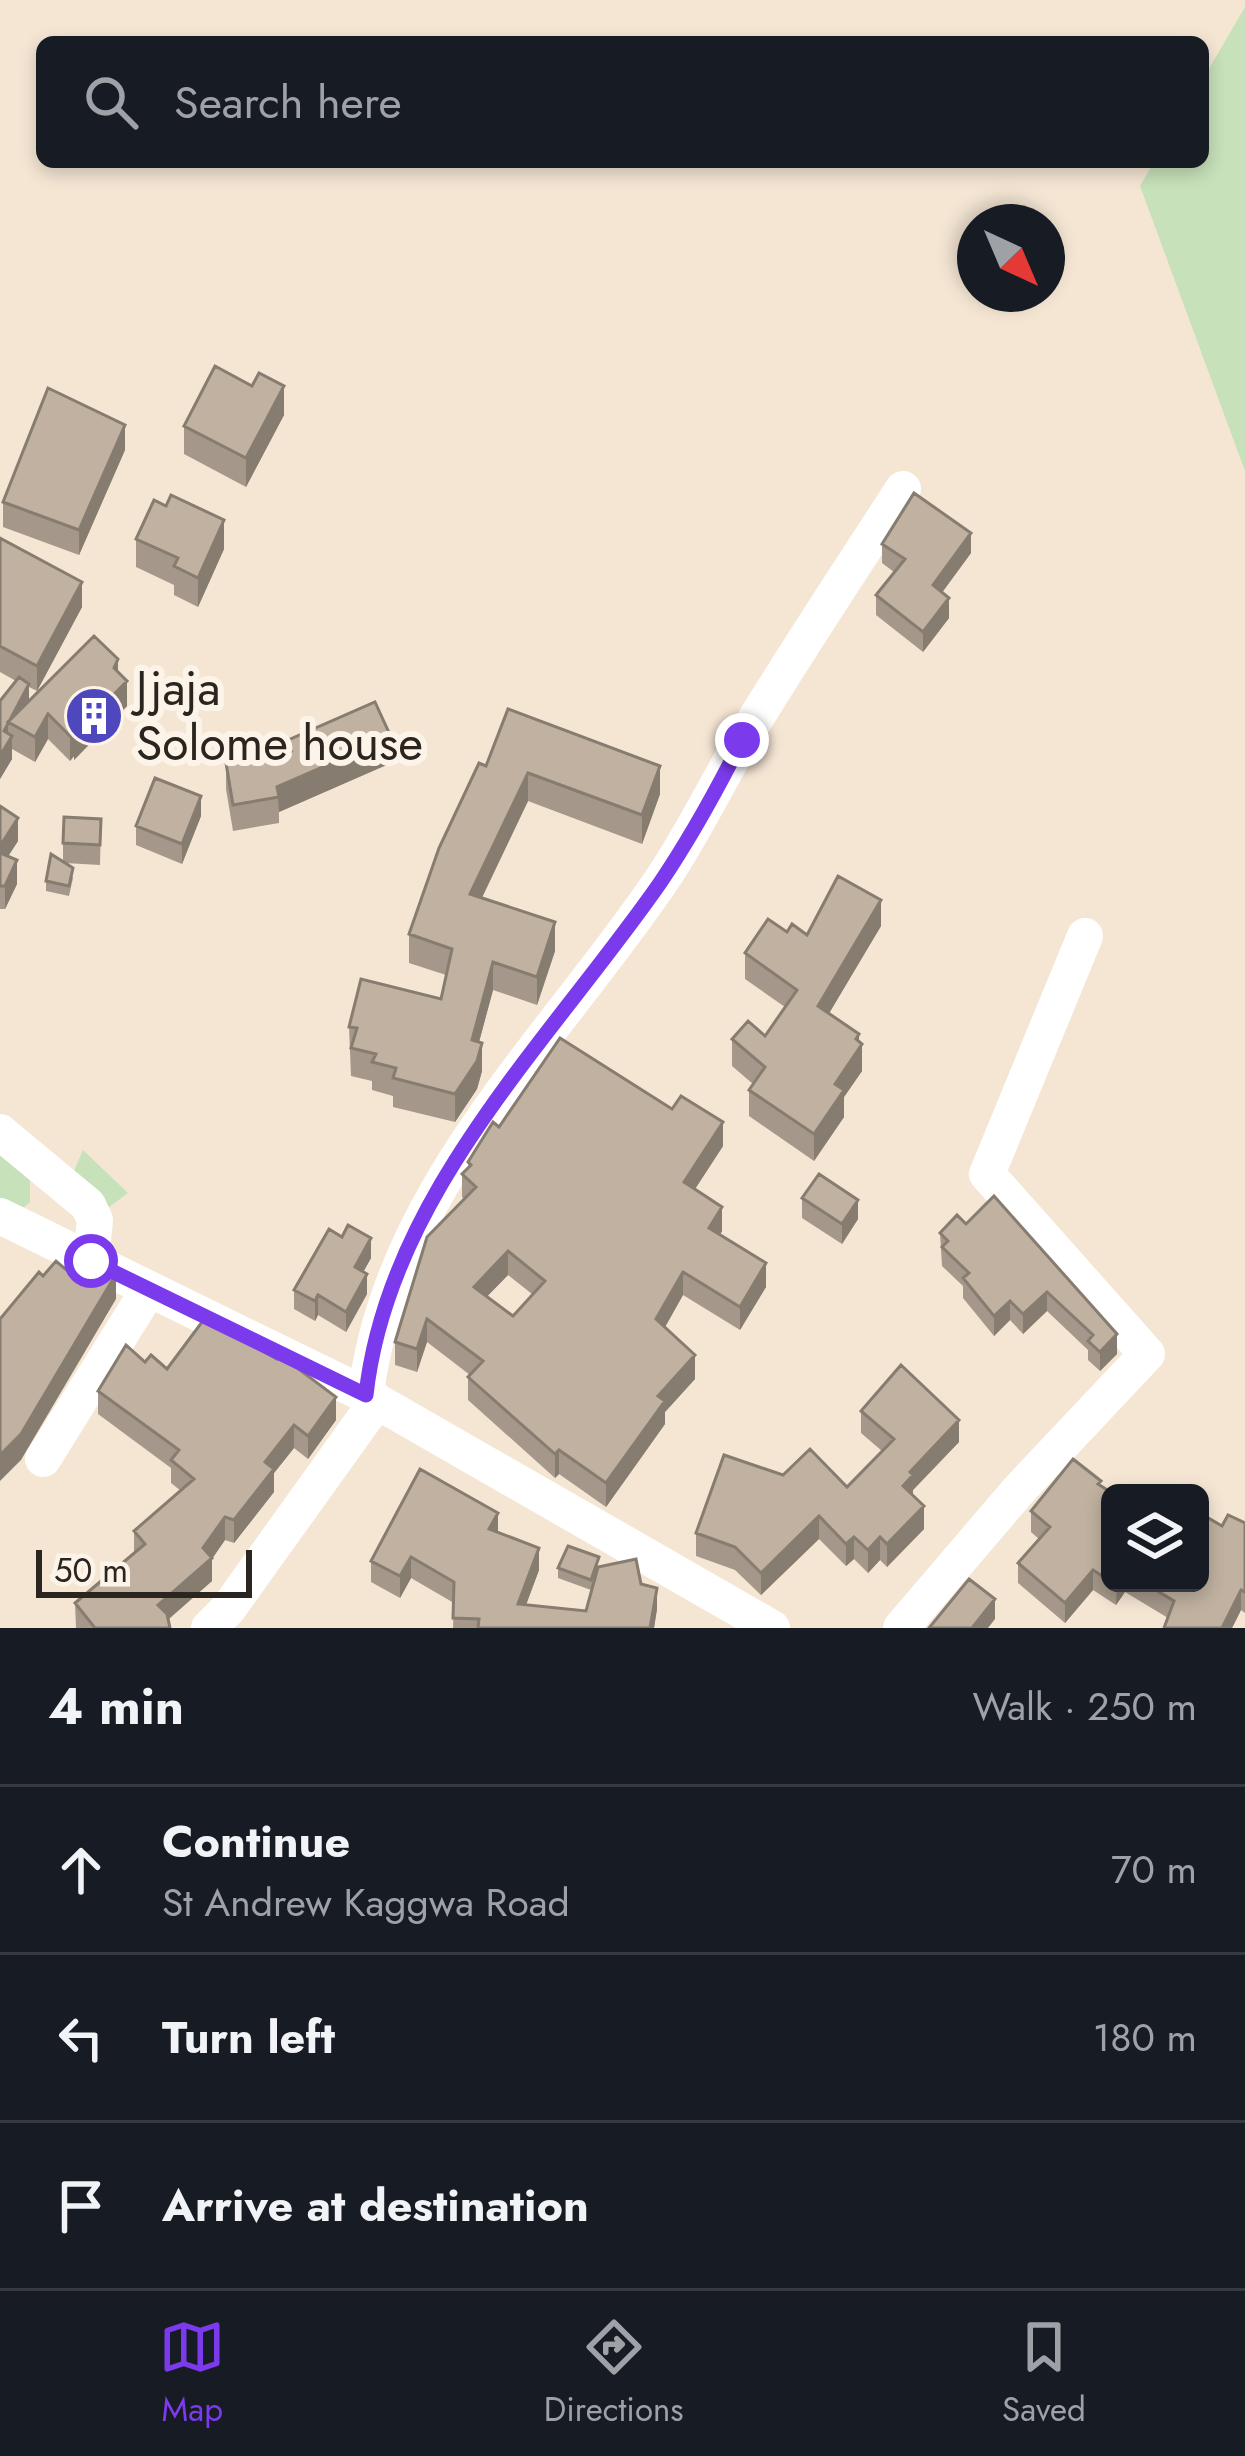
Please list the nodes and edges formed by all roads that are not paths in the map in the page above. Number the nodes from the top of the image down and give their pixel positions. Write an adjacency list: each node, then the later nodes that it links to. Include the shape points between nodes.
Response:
1 (903, 489): 7 (street, via 742,740 702,820 431,1202 371,1344)
2 (1085, 936): 11 (street, via 987,1174 1147,1354)
3 (0, 1132): 5 (street, via 88,1205 95,1220)
4 (0, 1216): 5 (street)
5 (91, 1261): 6 (street)
6 (149, 1289): 7 (street); 8 (street)
7 (371, 1398): 9 (street); 10 (street)
8 (43, 1460)
9 (209, 1628)
10 (772, 1628)
11 (901, 1628)

